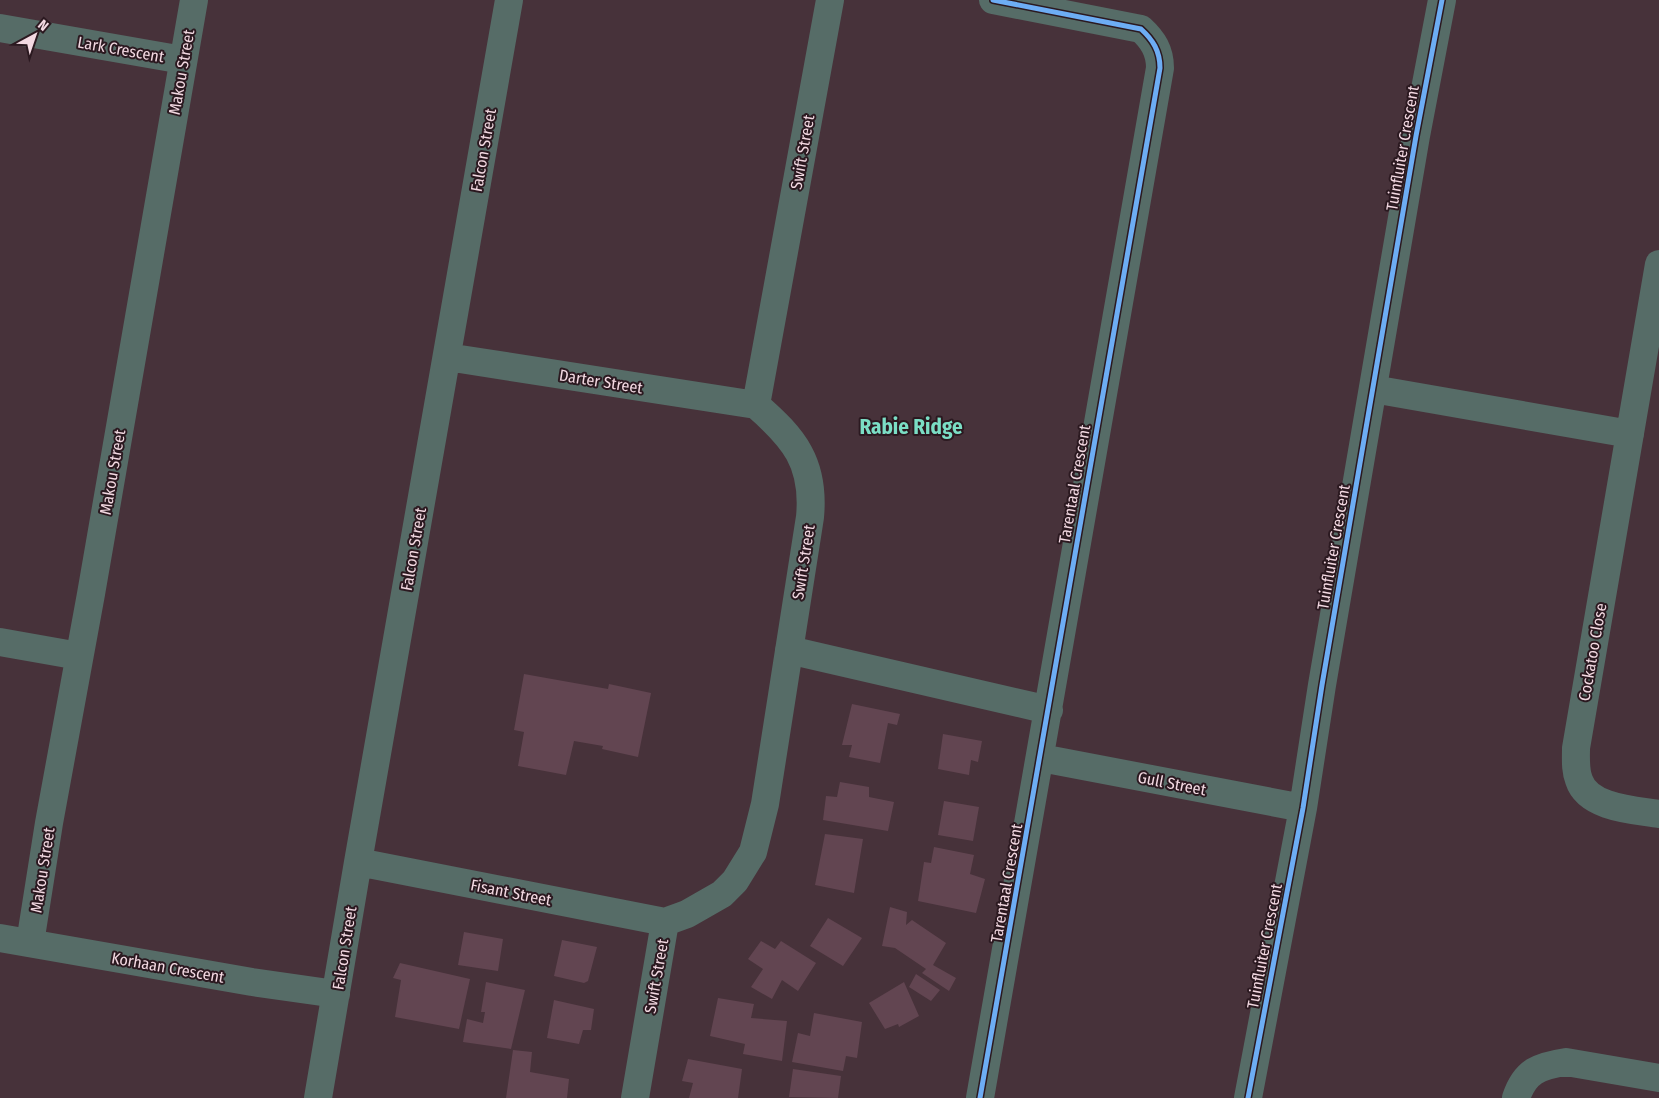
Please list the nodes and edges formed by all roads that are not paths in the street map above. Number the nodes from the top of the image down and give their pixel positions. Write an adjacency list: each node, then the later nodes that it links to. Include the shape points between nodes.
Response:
1 (194, 0): 7 (street, Makou Street)
2 (509, 0): 9 (street, Falcon Street)
3 (830, 0): 11 (street, Swift Street)
4 (993, 0): 16 (street, Tarentaal Crescent, via 1141,29 1153,41 1160,61)
5 (1442, 0): 10 (street, Tuinfluiter Crescent)
6 (0, 28): 7 (street, Lark Crescent)
7 (184, 60): 15 (street, Makou Street)
8 (1659, 264): 12 (street, Cockatoo Close)
9 (447, 358): 11 (street, Darter Street); 20 (street, Falcon Street)
10 (1373, 389): 12 (street); 18 (street, Tuinfluiter Crescent)
11 (756, 405): 14 (street, Swift Street, via 794,442 810,480 810,517)
12 (1630, 434): 19 (street, Cockatoo Close, via 1576,748 1576,767 1583,788 1591,796 1607,804)
13 (0, 642): 15 (street)
14 (789, 650): 16 (street); 21 (street, Swift Street, via 765,804 753,852 735,881 722,894 687,914)
15 (79, 656): 23 (street, Makou Street)
16 (1049, 710): 17 (street, Tarentaal Crescent)
17 (1041, 758): 18 (street, Gull Street); 28 (street, Tarentaal Crescent)
18 (1303, 808): 29 (street, Tuinfluiter Crescent)
19 (1659, 814)
20 (358, 862): 21 (street, Fisant Street); 24 (street, Falcon Street)
21 (665, 922): 27 (street, Swift Street)
22 (0, 938): 23 (street, Korhaan Crescent)
23 (30, 943): 24 (street, Korhaan Crescent)
24 (336, 994): 26 (street, Falcon Street)
25 (1659, 1078): 30 (street, via 1566,1062 1535,1070 1521,1085)
26 (318, 1098)
27 (635, 1098)
28 (980, 1098)
29 (1248, 1098)
30 (1516, 1098)

